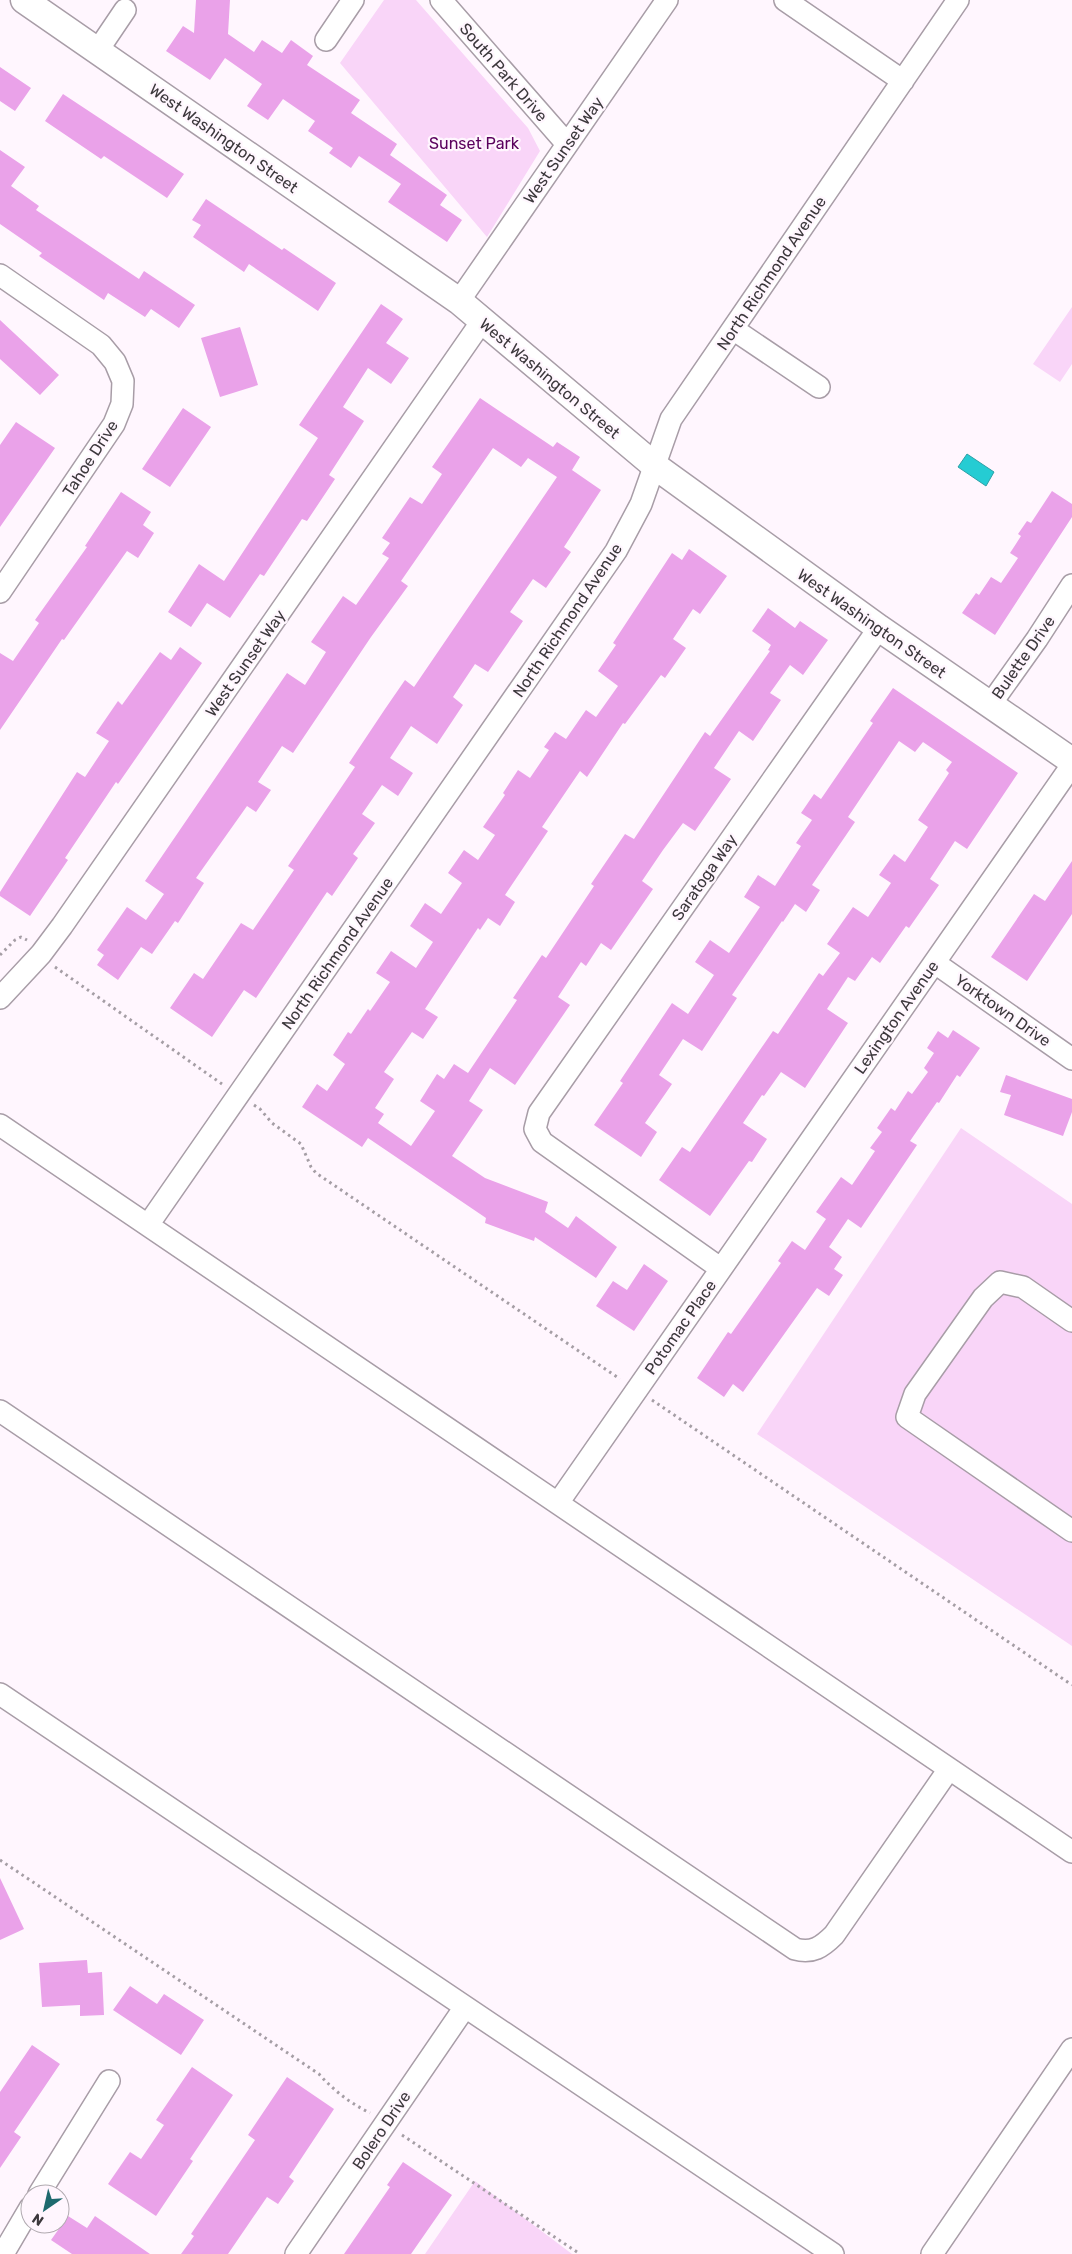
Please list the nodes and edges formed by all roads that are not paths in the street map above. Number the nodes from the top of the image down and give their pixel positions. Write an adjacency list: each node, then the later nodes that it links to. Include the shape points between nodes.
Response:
1 (24, 0): 9 (street, West Washington Street)
2 (353, 0): 8 (street)
3 (441, 0): 11 (street, South Park Drive)
4 (667, 0): 11 (street, West Sunset Way)
5 (785, 0): 10 (street)
6 (958, 0): 10 (street, North Richmond Avenue)
7 (125, 10): 9 (street)
8 (326, 40)
9 (98, 50): 13 (street, West Washington Street)
10 (902, 81): 15 (street, North Richmond Avenue)
11 (567, 144): 13 (street, West Sunset Way)
12 (0, 275): 19 (street, Tahoe Drive, via 101,345 115,362 123,381 122,404 114,424)
13 (460, 301): 14 (street, West Washington Street)
14 (482, 321): 17 (street, West Washington Street); 25 (street, West Sunset Way, via 41,954)
15 (733, 329): 16 (street); 17 (street, North Richmond Avenue, via 671,419)
16 (819, 388)
17 (655, 466): 20 (street, West Washington Street); 29 (street, North Richmond Avenue, via 641,504 616,552)
18 (1072, 585): 21 (street, Bulette Drive)
19 (0, 592)
20 (879, 628): 21 (street, West Washington Street); 28 (street, Saratoga Way, via 539,1113)
21 (990, 705): 22 (street, West Washington Street)
22 (1072, 761)
23 (1072, 766): 24 (street, Lexington Avenue)
24 (935, 962): 26 (street, Yorktown Drive); 30 (street, Lexington Avenue)
25 (0, 998)
26 (1072, 1059)
27 (0, 1125): 29 (street)
28 (535, 1129): 30 (street, Potomac Place, via 542,1142)
29 (148, 1226): 33 (street)
30 (720, 1268): 33 (street, Potomac Place)
31 (1072, 1321): 34 (street, via 1023,1287 1000,1282 983,1298 915,1394 907,1417)
32 (0, 1410): 36 (street, via 794,1949 815,1950 834,1935)
33 (558, 1503): 36 (street)
34 (1072, 1531)
35 (0, 1694): 38 (street)
36 (949, 1769): 37 (street)
37 (1072, 1852)
38 (465, 2007): 44 (street, Bolero Drive); 45 (street)
39 (1068, 2064): 46 (street)
40 (109, 2081): 41 (street)
41 (45, 2184)
42 (20, 2225): 43 (street)
43 (3, 2254)
44 (296, 2254)
45 (833, 2254)
46 (932, 2254)

